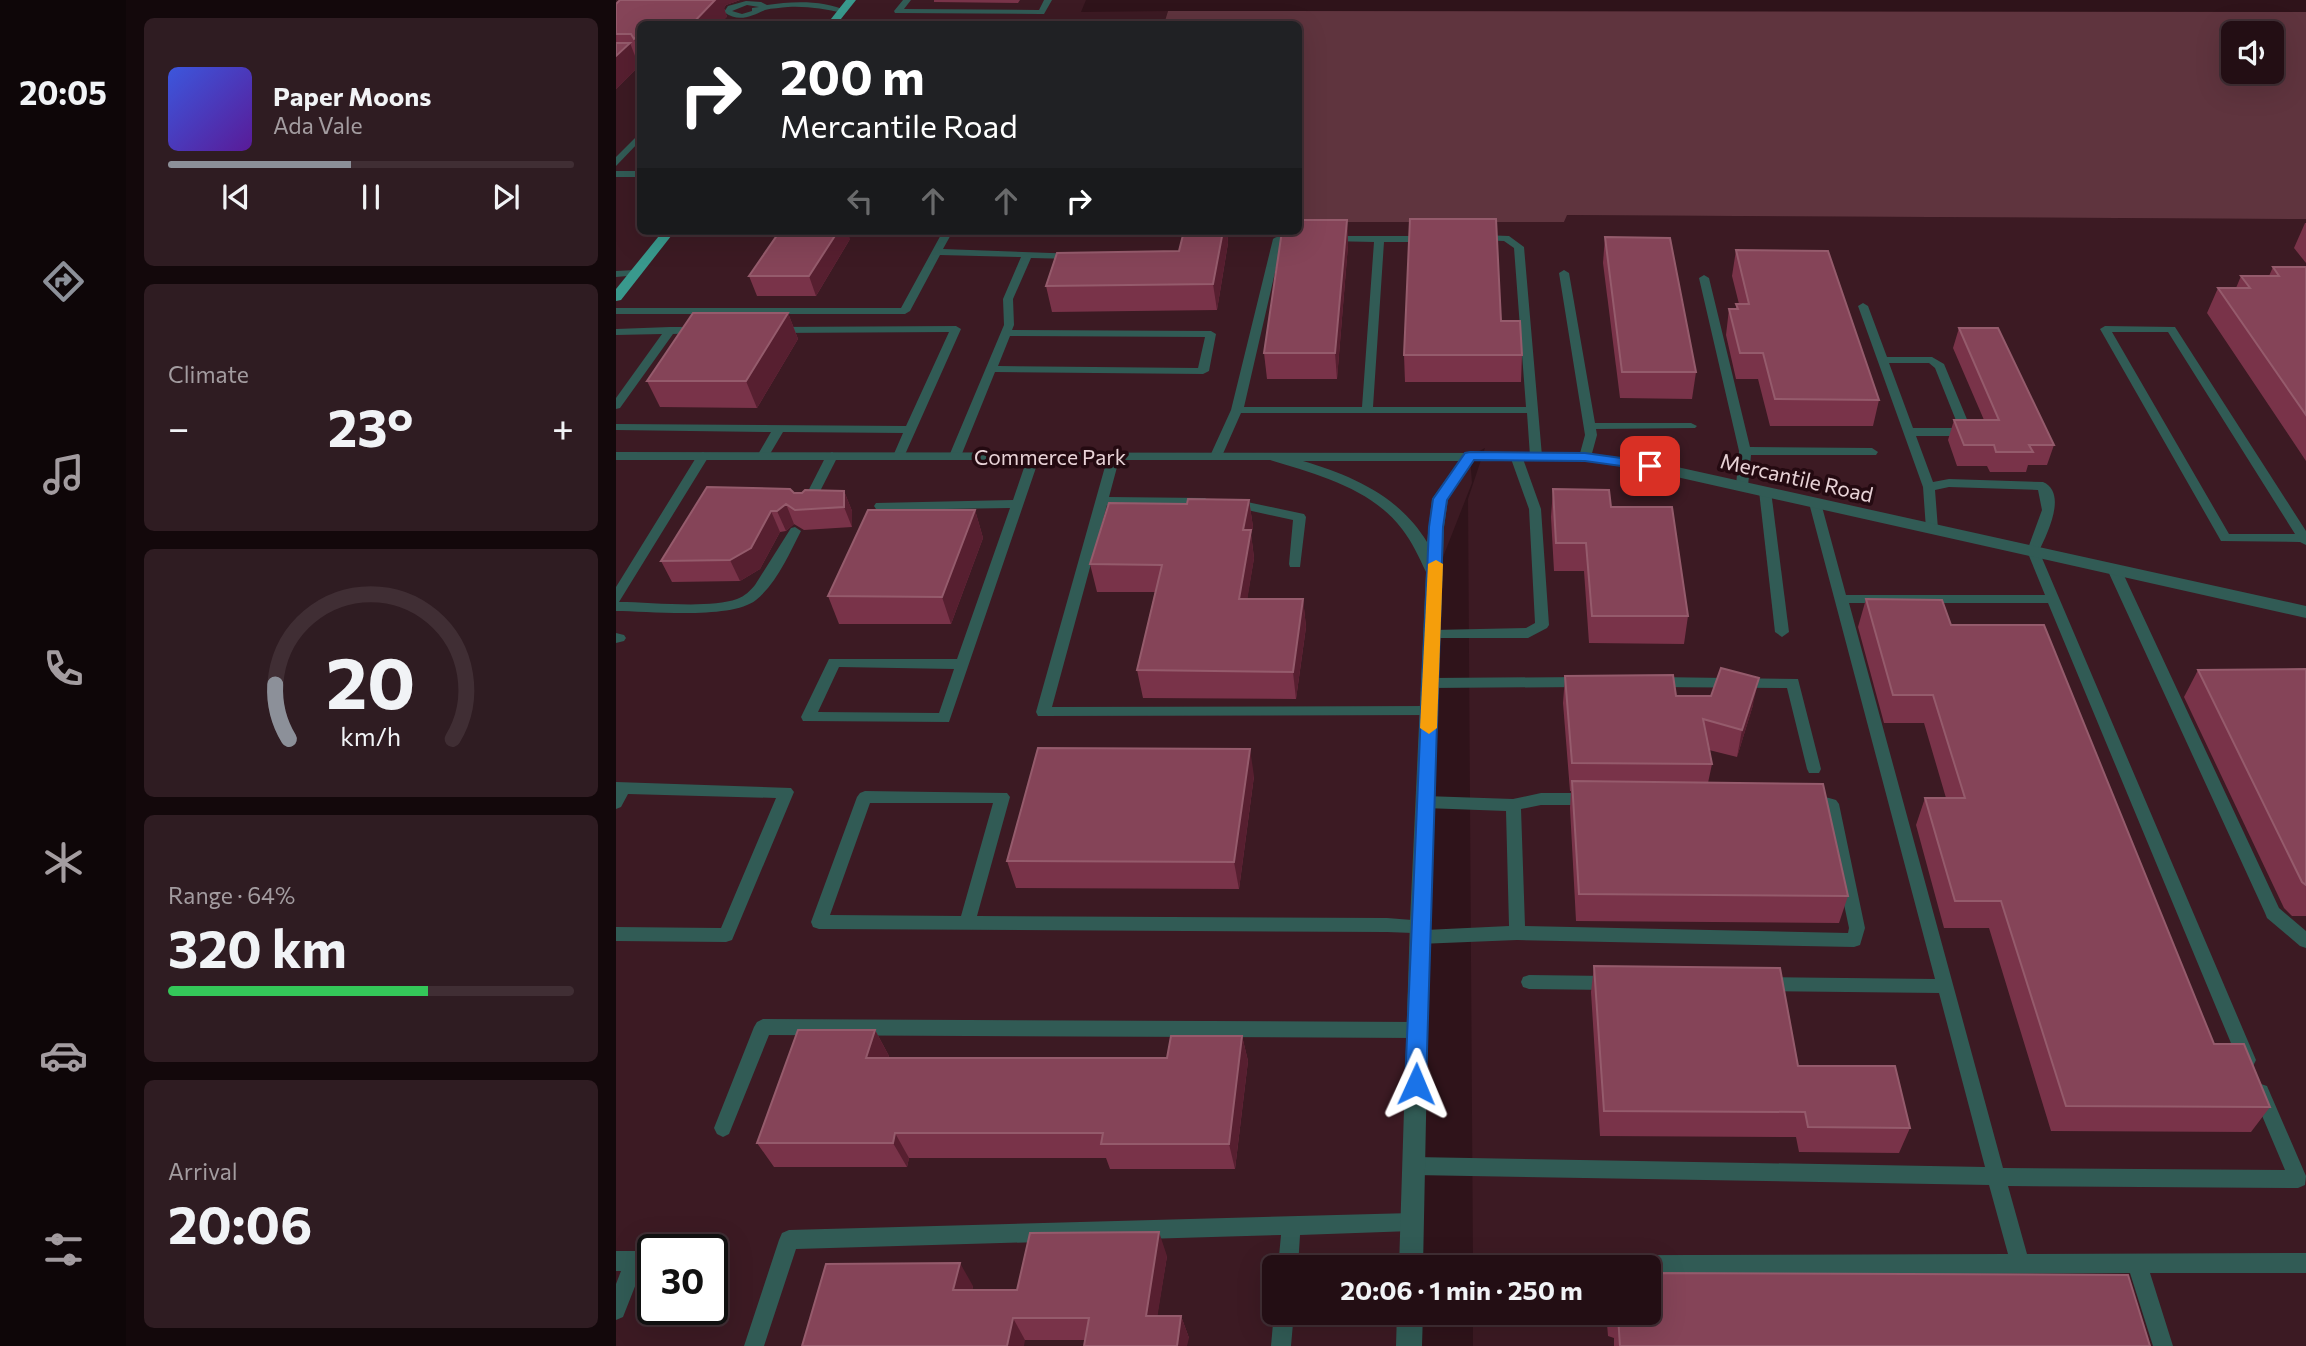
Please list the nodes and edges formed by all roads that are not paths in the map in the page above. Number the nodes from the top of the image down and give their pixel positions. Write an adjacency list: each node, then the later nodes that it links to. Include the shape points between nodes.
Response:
1 (851, 0): 5 (main road)
2 (906, 0): 3 (lane, via 898,11 1041,12)
3 (1048, 0)
4 (759, 8): 5 (lane, via 766,14); 6 (lane)
5 (843, 11): 7 (main road)
6 (744, 21)
7 (835, 21)
8 (637, 139): 9 (lane)
9 (616, 163)
10 (616, 174): 11 (lane)
11 (637, 174)
12 (666, 235): 20 (main road)
13 (946, 235): 17 (lane)
14 (1442, 238): 16 (lane)
15 (1468, 238): 37 (lane, via 1506,238 1518,247)
16 (1379, 239): 35 (lane, via 1279,239); 36 (lane)
17 (936, 252): 18 (lane); 26 (lane, via 905,310)
18 (1027, 256): 19 (lane); 31 (lane, via 1008,299)
19 (1093, 256)
20 (635, 273): 22 (lane); 24 (main road)
21 (1564, 273): 38 (lane)
22 (616, 274)
23 (1704, 278): 44 (lane)
24 (616, 298)
25 (1863, 306): 32 (lane)
26 (616, 311)
27 (670, 330): 28 (lane); 30 (lane); 34 (lane)
28 (710, 330)
29 (764, 330): 42 (lane, via 956,329)
30 (616, 332)
31 (1005, 333): 33 (lane); 33 (lane, via 1211,334 1203,370)
32 (1882, 360): 43 (lane); 43 (lane, via 1932,360 1940,366 1965,429)
33 (991, 369): 51 (lane)
34 (616, 406)
35 (1237, 410): 36 (lane); 54 (lane)
36 (1367, 410): 37 (lane)
37 (1532, 410): 58 (lane)
38 (1590, 426): 39 (lane); 59 (lane)
39 (1691, 426)
40 (616, 427): 41 (lane)
41 (778, 430): 42 (lane); 48 (lane)
42 (910, 430): 50 (lane)
43 (1909, 432): 61 (lane)
44 (1745, 451): 45 (lane); 60 (lane)
45 (1872, 452)
46 (616, 456): 47 (street, Commerce Park)
47 (703, 456): 48 (street, Commerce Park); 75 (lane)
48 (764, 456): 49 (street, Commerce Park)
49 (832, 456): 50 (street, Commerce Park); 67 (lane)
50 (899, 456): 51 (street, Commerce Park)
51 (955, 456): 52 (street, Commerce Park)
52 (1034, 456): 53 (street, Commerce Park); 65 (lane)
53 (1114, 456): 54 (street, Commerce Park); 63 (lane)
54 (1216, 456): 55 (street, Commerce Park)
55 (1271, 456): 56 (street, Mercantile Road); 74 (street, Commerce Park, via 1344,479 1373,495 1418,539)
56 (1470, 456): 57 (street, Mercantile Road); 74 (street, Commerce Park, via 1440,499)
57 (1516, 456): 58 (street, Mercantile Road); 81 (lane, via 1535,509 1542,625 1528,633)
58 (1536, 456): 59 (street, Mercantile Road)
59 (1585, 457): 60 (street, Mercantile Road)
60 (1742, 486): 62 (street, Mercantile Road)
61 (1930, 487): 68 (lane); 71 (lane, via 2043,486 2050,498 2047,518)
62 (1765, 491): 64 (street, Mercantile Road); 80 (lane)
63 (1102, 501): 72 (lane, via 1243,503 1300,517); 86 (lane, via 1043,712)
64 (1815, 503): 68 (street, Mercantile Road); 76 (lane)
65 (1018, 504): 66 (lane); 82 (lane)
66 (880, 506)
67 (806, 509)
68 (1932, 528): 71 (street, Mercantile Road)
69 (795, 531): 78 (lane, via 760,588 745,601 725,606)
70 (2305, 540): 70 (lane, via 2171,329 2105,328 2225,538)
71 (2033, 551): 73 (street, Mercantile Road); 77 (lane)
72 (1295, 564)
73 (2114, 569): 79 (street, Mercantile Road); 97 (lane, via 2273,913)
74 (1436, 575): 81 (street, Commerce Park)
75 (616, 598)
76 (1841, 599): 77 (lane); 101 (lane)
77 (2053, 599): 105 (lane, via 2298,1179)
78 (616, 606)
79 (2306, 612)
80 (1782, 632)
81 (1433, 635): 85 (street, Commerce Park)
82 (962, 664): 82 (lane, via 944,718 808,718 834,662)
83 (1599, 682): 85 (lane)
84 (1639, 682): 87 (lane, via 1793,683)
85 (1430, 683): 86 (street, Commerce Park)
86 (1429, 711): 91 (street, Commerce Park)
87 (1814, 769)
88 (618, 793): 96 (lane, via 786,792 726,935)
89 (1609, 799): 92 (lane, via 1541,799)
90 (1786, 800): 95 (lane, via 1831,804 1857,928 1854,940)
91 (1425, 802): 92 (lane); 94 (street, Commerce Park)
92 (1513, 805): 95 (lane)
93 (967, 923): 93 (lane, via 819,922 865,797 1002,797); 94 (lane)
94 (1419, 931): 95 (lane); 102 (street, Commerce Park)
95 (1517, 933)
96 (616, 934)
97 (2306, 942)
98 (1529, 982): 99 (lane)
99 (1625, 983)
100 (1748, 984): 101 (lane)
101 (1945, 986): 105 (lane)
102 (1417, 1030): 103 (lane, via 763,1027); 104 (street, Commerce Park)
103 (723, 1128)
104 (1414, 1166): 105 (lane); 106 (street, Commerce Park)
105 (1996, 1177): 112 (lane)
106 (1412, 1222): 107 (lane); 109 (street, Commerce Park)
107 (1291, 1225): 108 (lane); 118 (lane, via 789,1240)
108 (1289, 1255)
109 (1411, 1255)
110 (616, 1261): 115 (lane, via 635,1261)
111 (2306, 1263): 113 (lane)
112 (2020, 1264): 113 (lane); 114 (lane)
113 (2137, 1264): 121 (lane)
114 (1661, 1265)
115 (616, 1310)
116 (1283, 1325): 119 (lane)
117 (1410, 1325): 120 (street)
118 (754, 1346)
119 (1281, 1346)
120 (1409, 1346)
121 (2163, 1346)

